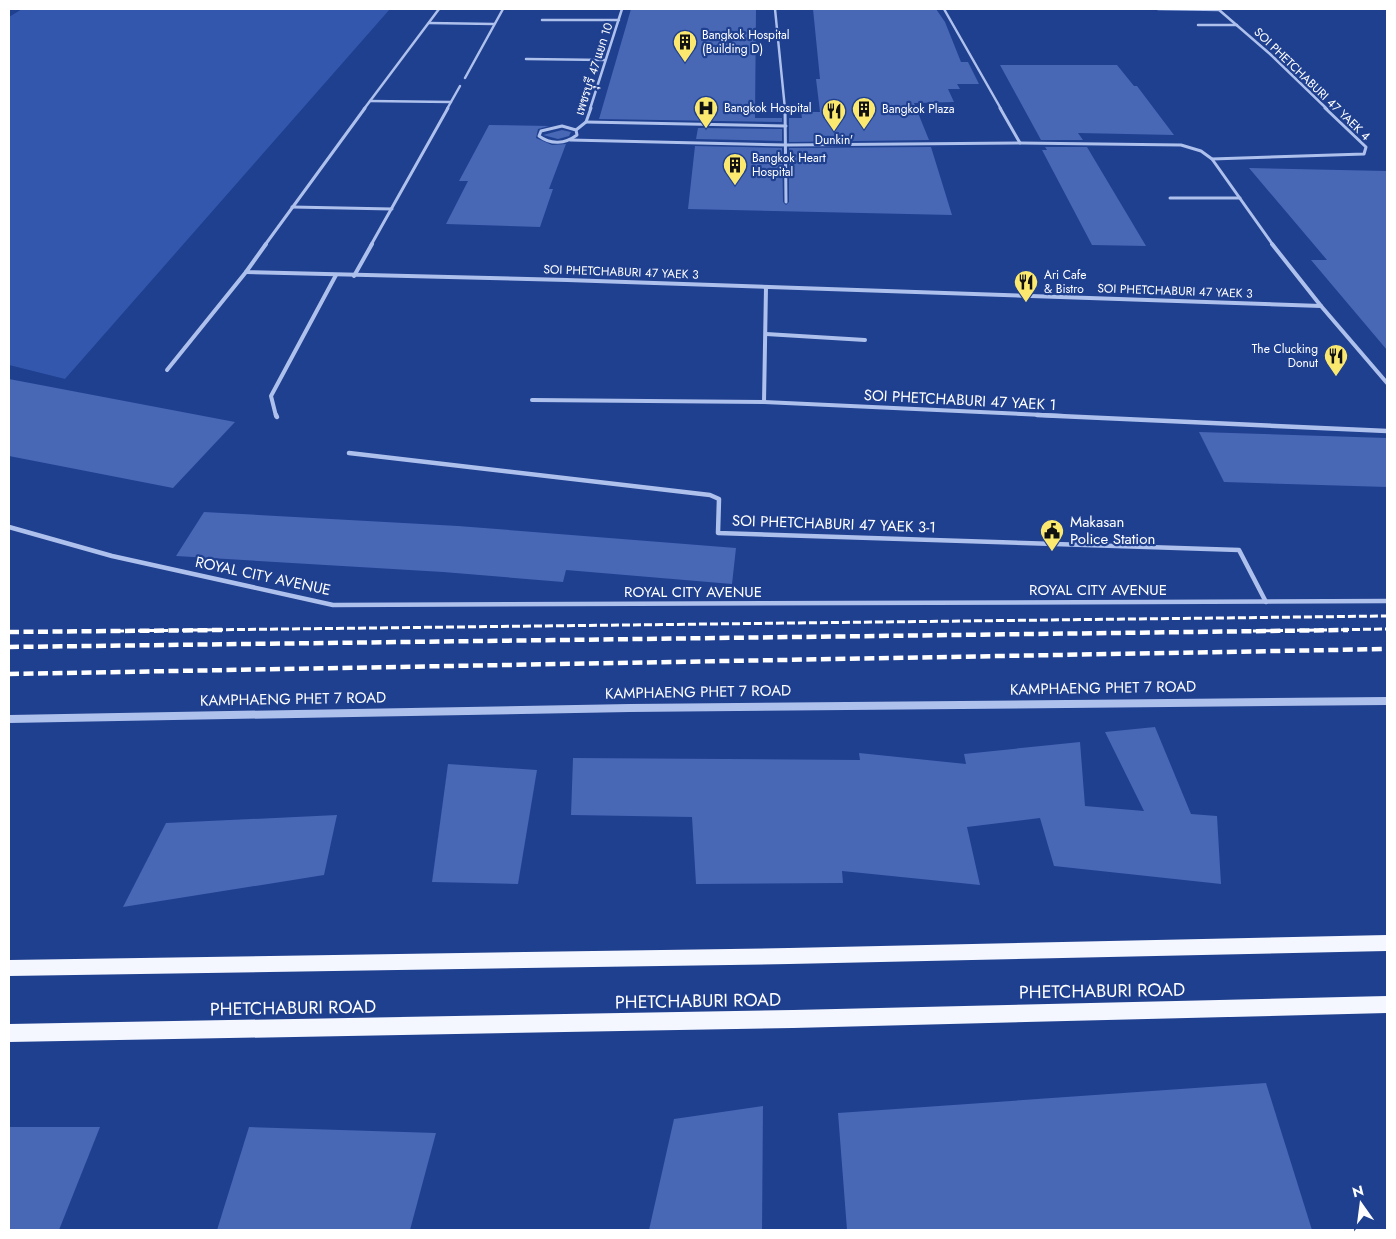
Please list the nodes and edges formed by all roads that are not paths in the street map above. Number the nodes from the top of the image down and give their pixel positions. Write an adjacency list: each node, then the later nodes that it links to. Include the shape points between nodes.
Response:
1 (439, 9): 10 (street)
2 (503, 9): 11 (street)
3 (622, 9): 9 (street, เพชรบุุรี 47 แยก 10)
4 (776, 9): 21 (street)
5 (944, 9): 24 (street)
6 (1158, 9): 7 (street)
7 (1219, 10): 13 (street, SOI PHETCHABURI 47 YAEK 4)
8 (542, 20): 9 (street)
9 (619, 20): 15 (street, เพชรบุุรี 47 แยก 10)
10 (429, 23): 11 (street); 18 (street)
11 (494, 24): 16 (street)
12 (1198, 25): 13 (street)
13 (1237, 25): 26 (street, SOI PHETCHABURI 47 YAEK 4, via 1366,147 1364,154 1346,156)
14 (526, 59): 15 (street)
15 (605, 60): 20 (street, เพชรบุุรี 47 แยก 10)
16 (465, 78)
17 (460, 86): 19 (street)
18 (370, 101): 19 (street); 30 (street)
19 (451, 102): 31 (street)
20 (586, 122): 21 (street); 22 (street, เพชรบุุรี 47 แยก 10)
21 (786, 126): 25 (street)
22 (576, 130): 23 (street, via 576,135); 23 (street, via 556,127 539,134 546,141)
23 (570, 140): 25 (street)
24 (1020, 143): 25 (street); 26 (street, via 1181,146 1201,151)
25 (787, 145): 29 (street)
26 (1212, 159): 28 (street)
27 (1170, 198): 28 (street)
28 (1240, 198): 36 (street)
29 (786, 202)
30 (292, 206): 31 (street); 32 (street)
31 (392, 208): 34 (street)
32 (246, 272): 33 (street, SOI PHETCHABURI 47 YAEK 3); 39 (street)
33 (336, 275): 34 (street, SOI PHETCHABURI 47 YAEK 3); 44 (street, via 271,396)
34 (354, 276): 35 (street, SOI PHETCHABURI 47 YAEK 3)
35 (766, 287): 36 (street, SOI PHETCHABURI 47 YAEK 3); 37 (street)
36 (1321, 306): 40 (street)
37 (766, 334): 38 (street); 43 (street)
38 (865, 340)
39 (167, 370)
40 (1385, 379): 41 (street)
41 (1387, 383)
42 (532, 400): 43 (street, SOI PHETCHABURI 47 YAEK 1)
43 (764, 402): 45 (street, SOI PHETCHABURI 47 YAEK 1)
44 (277, 417)
45 (1387, 431)
46 (349, 453): 49 (street, SOI PHETCHABURI 47 YAEK 3-1, via 710,495 719,498 718,533 1239,550)
47 (9, 527): 49 (street, ROYAL CITY AVENUE, via 112,556 333,605)
48 (1387, 601): 49 (street, ROYAL CITY AVENUE)
49 (1266, 602)
50 (1387, 701): 51 (street, KAMPHAENG PHET 7 ROAD, via 620,708)
51 (9, 719)
52 (1387, 943): 53 (main road)
53 (9, 968)
54 (1387, 1004): 55 (main road, PHETCHABURI ROAD, via 793,1019)
55 (9, 1032)

